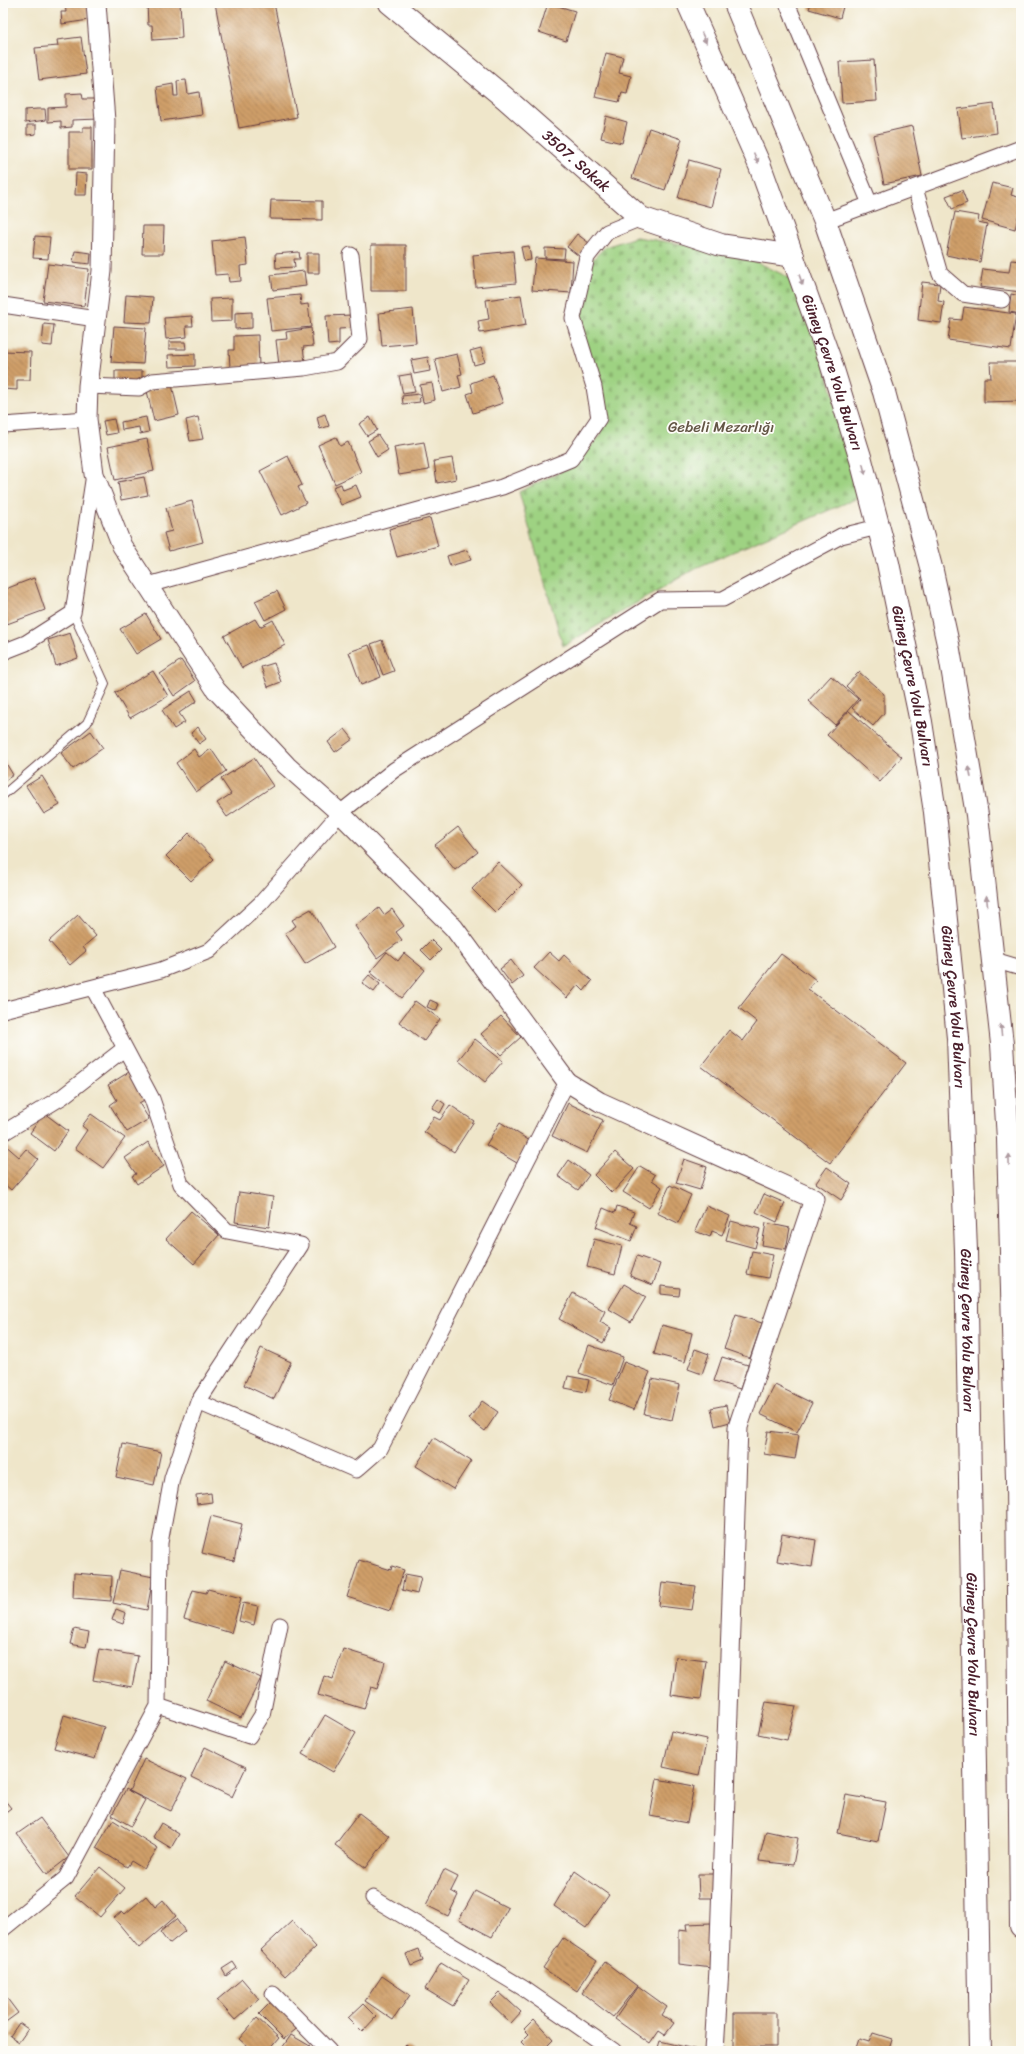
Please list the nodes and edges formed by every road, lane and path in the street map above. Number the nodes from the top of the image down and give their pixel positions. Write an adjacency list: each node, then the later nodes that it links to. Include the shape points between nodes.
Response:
1 (96, 3): 15 (street, via 105,121 102,271)
2 (390, 3): 9 (main road, 3507. Sokak, via 505,98)
3 (688, 3): 12 (main road, Güney Çevre Yolu Bulvarı, one-way to 12, via 760,166)
4 (735, 3): 10 (main road)
5 (787, 3): 8 (street)
6 (1021, 148): 7 (street)
7 (915, 188): 8 (street); 13 (street, via 940,274 963,294)
8 (870, 204): 10 (street)
9 (641, 218): 12 (main road, 3507. Sokak, via 721,245); 21 (street, via 607,232 587,257 572,318 594,387 599,418 571,459 502,487)
10 (826, 221): 26 (main road, one-way to 10, via 977,815 948,644 932,571 884,392)
11 (351, 255): 16 (street, via 360,339 337,362 304,368 152,382 139,388)
12 (793, 256): 20 (main road, Güney Çevre Yolu Bulvarı, one-way to 20, via 830,360 861,460)
13 (1002, 300)
14 (3, 305): 15 (street)
15 (96, 319): 16 (street)
16 (88, 386): 17 (street)
17 (87, 419): 18 (street); 19 (street)
18 (3, 425)
19 (94, 474): 21 (street, via 122,546); 22 (street)
20 (878, 527): 25 (street, via 841,536 723,599 660,600 394,770); 43 (main road, Güney Çevre Yolu Bulvarı, via 922,729 935,812 958,1038 966,1259)
21 (148, 585): 25 (street, via 216,690 287,766)
22 (73, 612): 23 (street, via 26,643); 24 (lane, via 105,684 88,723)
23 (3, 652)
24 (3, 795)
25 (340, 813): 28 (street, via 261,903 209,951 161,970); 31 (street, via 454,928)
26 (994, 960): 27 (street); 37 (main road, one-way to 26, via 1017,1479 1008,1138)
27 (1021, 968)
28 (93, 988): 29 (street); 30 (street)
29 (3, 1010)
30 (124, 1048): 32 (street, via 62,1097); 33 (street, via 152,1099 181,1184 227,1231 301,1245)
31 (567, 1082): 33 (street, via 380,1449 361,1466 356,1470); 42 (street, via 600,1102 814,1199 738,1427)
32 (3, 1132)
33 (198, 1402): 35 (street, via 172,1478 160,1543)
34 (280, 1625): 35 (street, via 262,1715 250,1736)
35 (158, 1706): 38 (street, via 66,1878)
36 (373, 1898): 41 (street, via 523,1988)
37 (1021, 1927)
38 (3, 1929)
39 (273, 1994): 40 (street)
40 (329, 2051)
41 (614, 2051)
42 (714, 2051)
43 (980, 2051)

